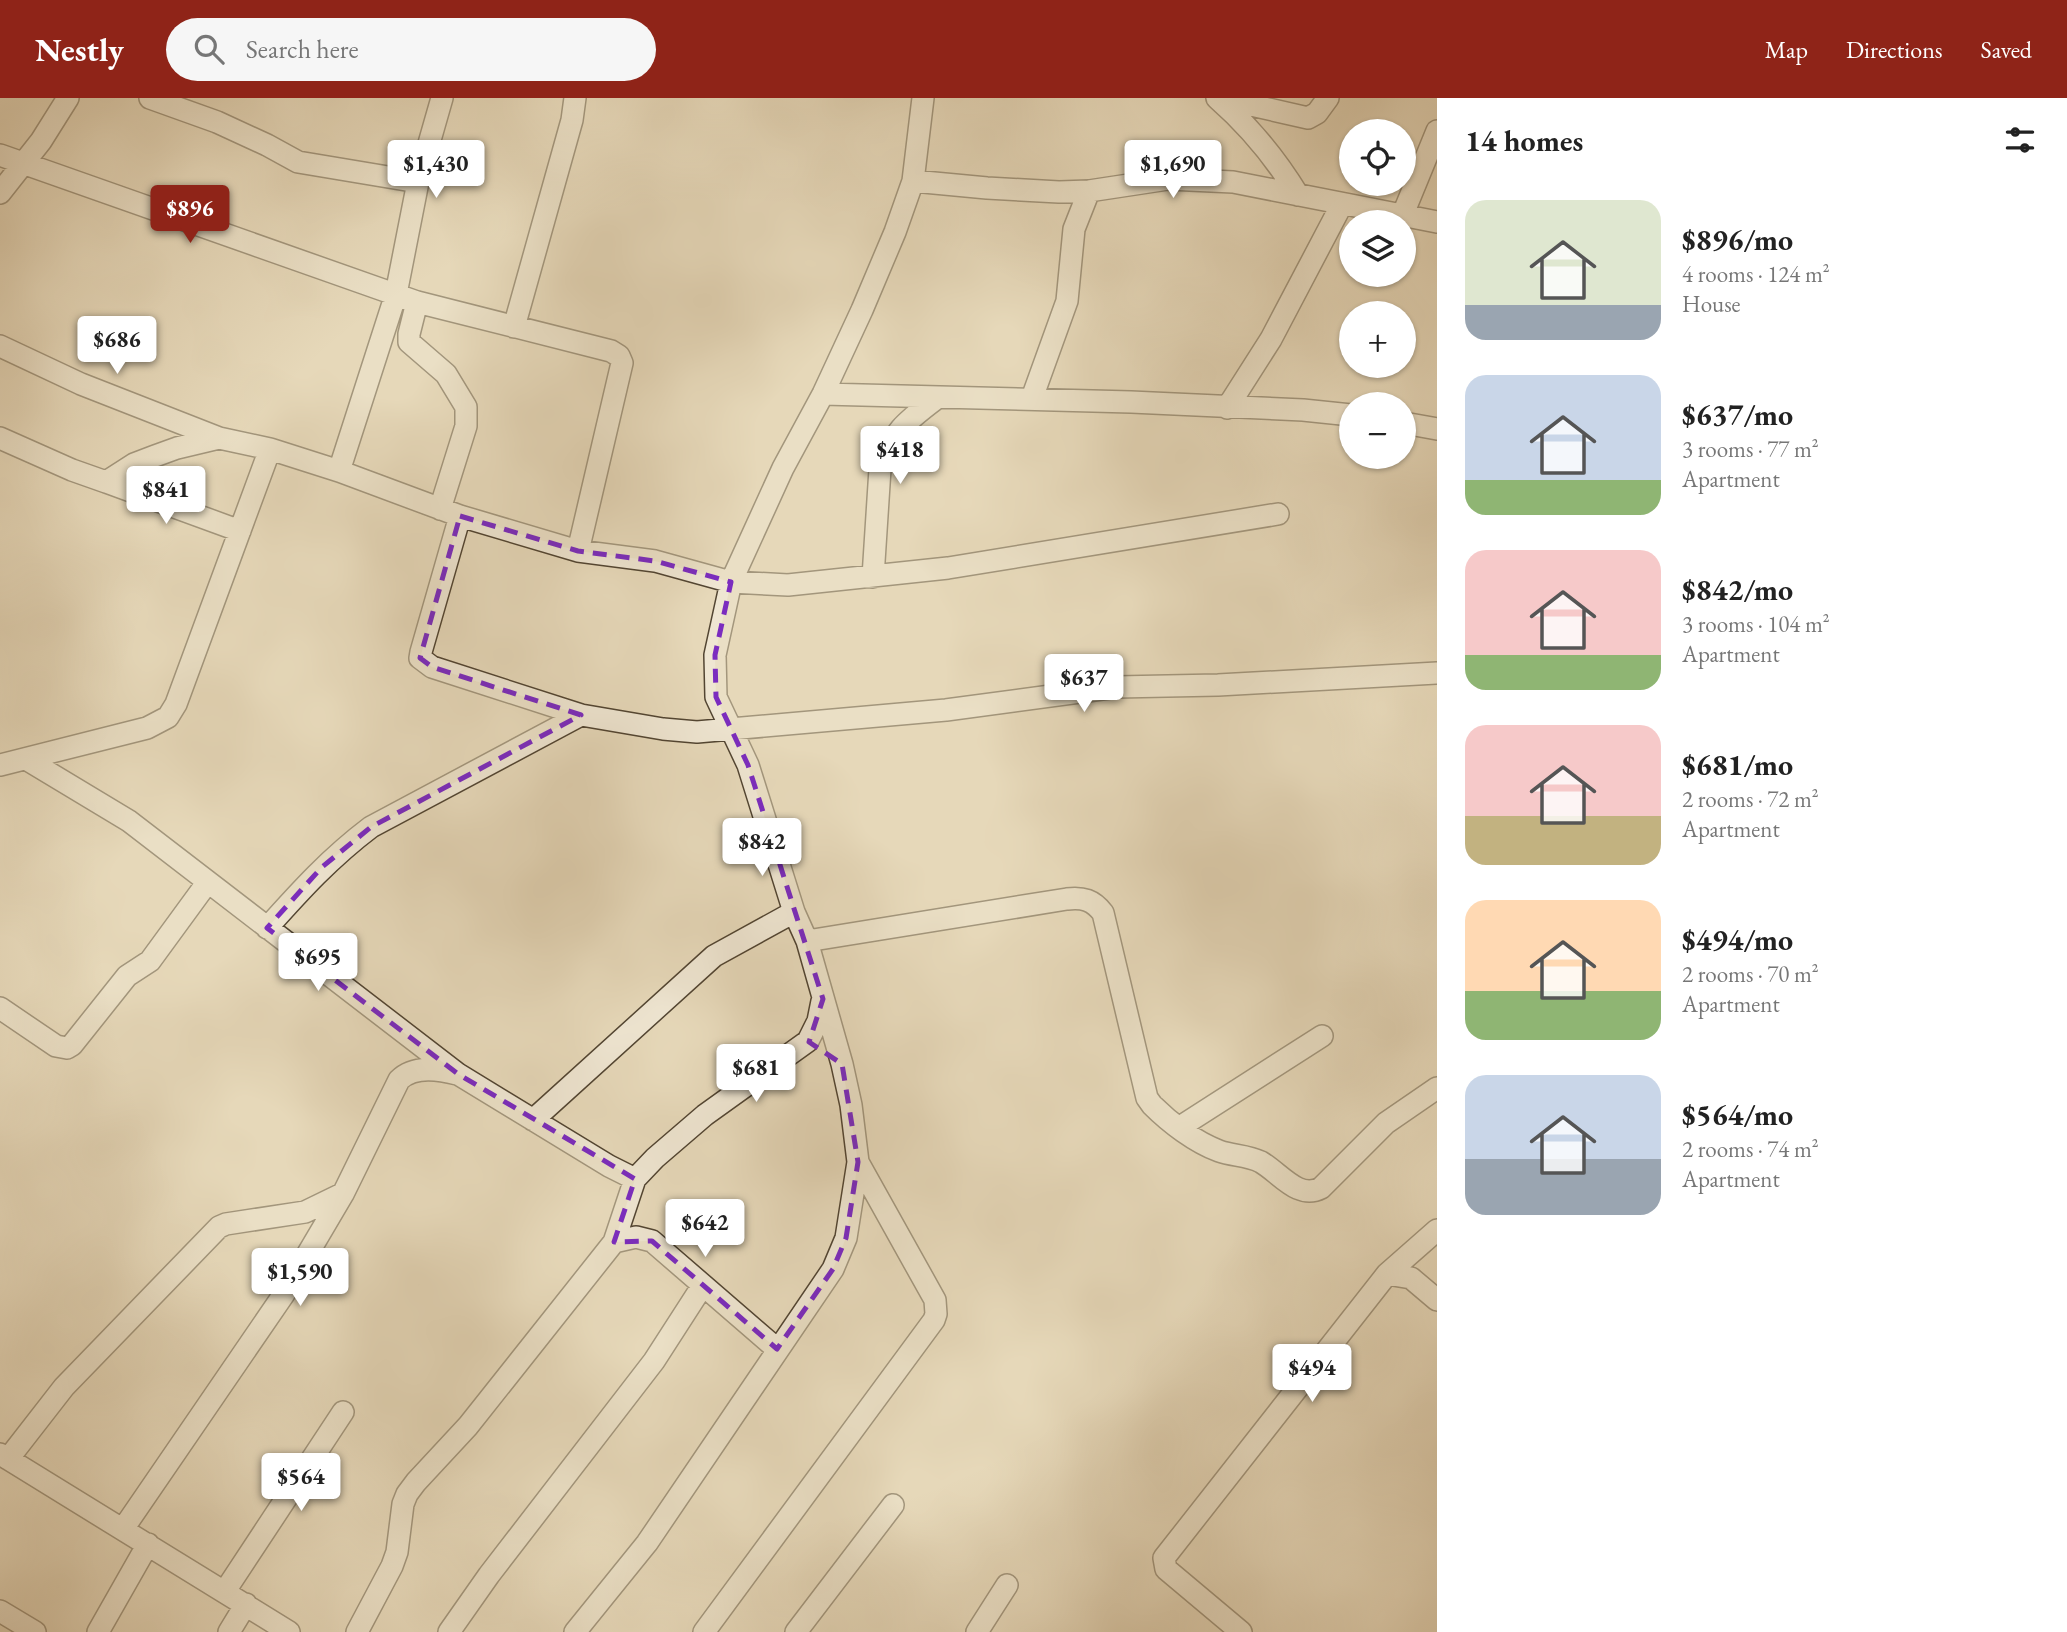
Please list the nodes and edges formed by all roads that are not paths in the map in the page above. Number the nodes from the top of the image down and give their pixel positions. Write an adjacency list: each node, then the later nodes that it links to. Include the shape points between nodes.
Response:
1 (68, 98): 10 (street)
2 (150, 98): 12 (street, via 217,122 298,162)
3 (442, 98): 12 (street)
4 (575, 98): 25 (street)
5 (923, 98): 11 (street)
6 (1217, 98): 7 (street, via 1308,118); 16 (street, via 1258,137)
7 (1328, 98)
8 (1437, 131): 19 (street)
9 (0, 155): 10 (street)
10 (23, 164): 15 (street); 23 (street)
11 (913, 181): 14 (street); 27 (street, via 891,244)
12 (418, 182): 23 (street)
13 (1089, 191): 14 (street); 16 (street, via 1168,179 1233,182); 22 (street)
14 (1059, 192): 22 (street)
15 (0, 193)
16 (1298, 195): 17 (street)
17 (1342, 204): 18 (street); 30 (street, via 1271,339)
18 (1378, 210)
19 (1404, 210)
20 (1416, 217): 21 (street)
21 (1437, 222)
22 (1074, 229): 29 (street, via 1067,301)
23 (396, 294): 24 (street); 37 (street)
24 (417, 302): 25 (street); 39 (street, via 409,342 446,374 461,396 467,416)
25 (513, 327): 42 (street, via 611,351 622,363)
26 (0, 346): 35 (street, via 81,384)
27 (823, 394): 28 (street); 44 (street)
28 (937, 398): 29 (street); 43 (street, via 903,423 885,452)
29 (1032, 398): 30 (street)
30 (1227, 408): 31 (street)
31 (1339, 414)
32 (1416, 425): 33 (street)
33 (1437, 429)
34 (0, 438): 38 (street)
35 (219, 438): 36 (street); 38 (street, via 134,464)
36 (270, 449): 37 (street); 41 (street)
37 (339, 471): 39 (street)
38 (106, 482): 41 (street)
39 (450, 512): 42 (street); 46 (street, via 420,658 432,667)
40 (1278, 514): 43 (street)
41 (240, 531): 48 (street, via 168,717 147,728)
42 (578, 551): 44 (street, via 655,561)
43 (873, 577): 44 (street, via 788,585)
44 (731, 582): 47 (street, via 714,679 716,697)
45 (1437, 673): 47 (street, via 1117,687 946,710)
46 (581, 715): 47 (street, via 663,729); 52 (street, via 371,827 322,867)
47 (730, 729): 51 (street, via 748,765)
48 (26, 759): 49 (street); 50 (street, via 129,821)
49 (0, 765)
50 (207, 883): 52 (street); 55 (street, via 150,961 127,976 72,1045 55,1046)
51 (794, 912): 53 (street); 61 (street, via 714,956)
52 (267, 928): 59 (street)
53 (807, 941): 54 (street); 62 (street, via 1080,897 1090,900 1103,912 1147,1098)
54 (822, 999): 57 (street); 58 (street)
55 (0, 1008)
56 (1322, 1036): 62 (street)
57 (808, 1041): 58 (street); 64 (street, via 705,1115)
58 (842, 1064): 63 (street)
59 (458, 1074): 61 (street); 65 (street, via 425,1069 399,1080)
60 (1437, 1088): 62 (street, via 1386,1123 1315,1191 1300,1189 1259,1161 1199,1142)
61 (534, 1120): 64 (street)
62 (1180, 1127)
63 (858, 1162): 73 (street, via 846,1238 833,1269); 90 (street, via 935,1300 936,1314)
64 (635, 1179): 67 (street)
65 (343, 1194): 75 (street, via 305,1212 219,1227); 77 (street, via 284,1294)
66 (1437, 1230): 68 (street)
67 (614, 1242): 71 (street, via 635,1237 652,1241); 87 (street, via 468,1426 407,1494 392,1566)
68 (1406, 1255): 69 (street); 70 (street)
69 (1387, 1274): 70 (street); 93 (street, via 1164,1558 1166,1569)
70 (1411, 1278): 72 (street)
71 (703, 1285): 73 (street); 88 (street, via 654,1360)
72 (1437, 1300)
73 (777, 1349): 89 (street, via 647,1543)
74 (342, 1412): 80 (street)
75 (4, 1456): 77 (street)
76 (893, 1505): 91 (street)
77 (123, 1529): 78 (street)
78 (148, 1544): 80 (street); 84 (street)
79 (1007, 1586): 92 (street)
80 (225, 1591): 81 (street)
81 (246, 1604): 85 (street); 86 (street)
82 (0, 1611): 83 (street)
83 (34, 1632)
84 (98, 1632)
85 (229, 1632)
86 (289, 1632)
87 (357, 1632)
88 (449, 1632)
89 (575, 1632)
90 (704, 1632)
91 (796, 1632)
92 (977, 1632)
93 (1241, 1632)

